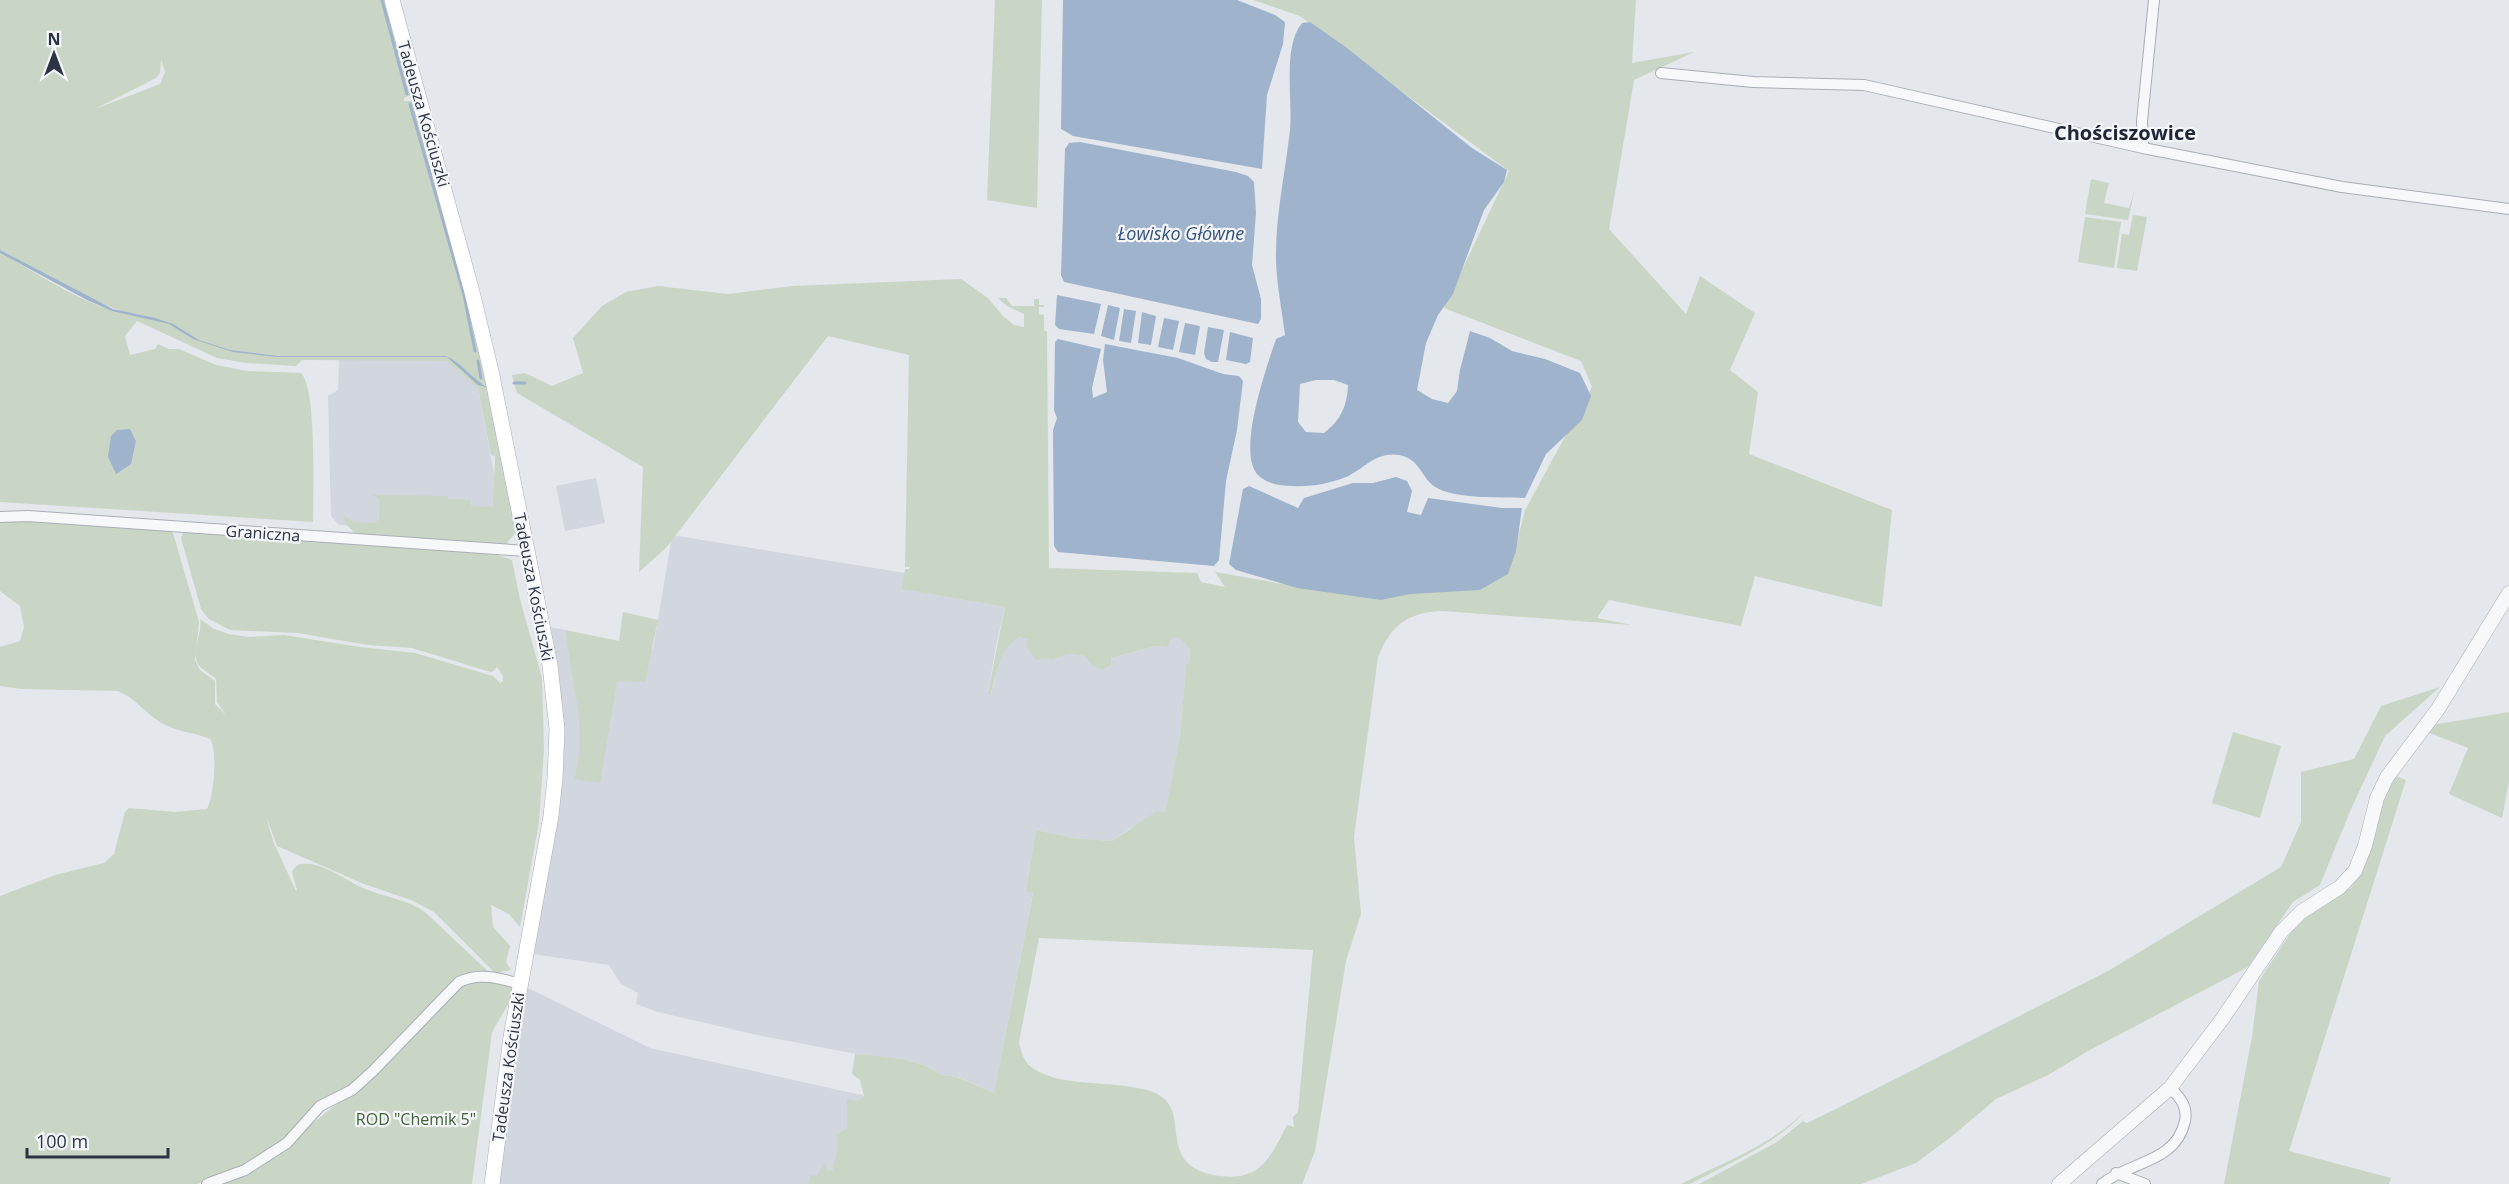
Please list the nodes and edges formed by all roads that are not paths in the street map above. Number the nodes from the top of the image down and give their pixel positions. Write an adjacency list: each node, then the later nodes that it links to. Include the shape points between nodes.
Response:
1 (392, 0): 7 (main road, Tadeusza Kościuszki, via 472,292)
2 (2154, 0): 4 (street)
3 (1661, 73): 4 (street, via 1753,82 1864,85)
4 (2143, 148): 5 (street, via 2342,187)
5 (2509, 209)
6 (0, 518): 7 (street, Graniczna, via 28,516)
7 (526, 551): 9 (main road, Tadeusza Kościuszki, via 549,665 557,761 551,816)
8 (2509, 593): 10 (street, via 2438,709 2387,777 2355,871 2281,932)
9 (520, 984): 12 (street, via 482,977 459,982 374,1071 352,1090 320,1106 286,1143 245,1170); 13 (main road, Tadeusza Kościuszki)
10 (2170, 1088): 11 (street, via 2183,1102 2186,1115 2175,1144 2156,1158); 14 (street)
11 (2116, 1173): 15 (street); 16 (street)
12 (207, 1184)
13 (492, 1184)
14 (2059, 1184)
15 (2102, 1184)
16 (2145, 1184)

